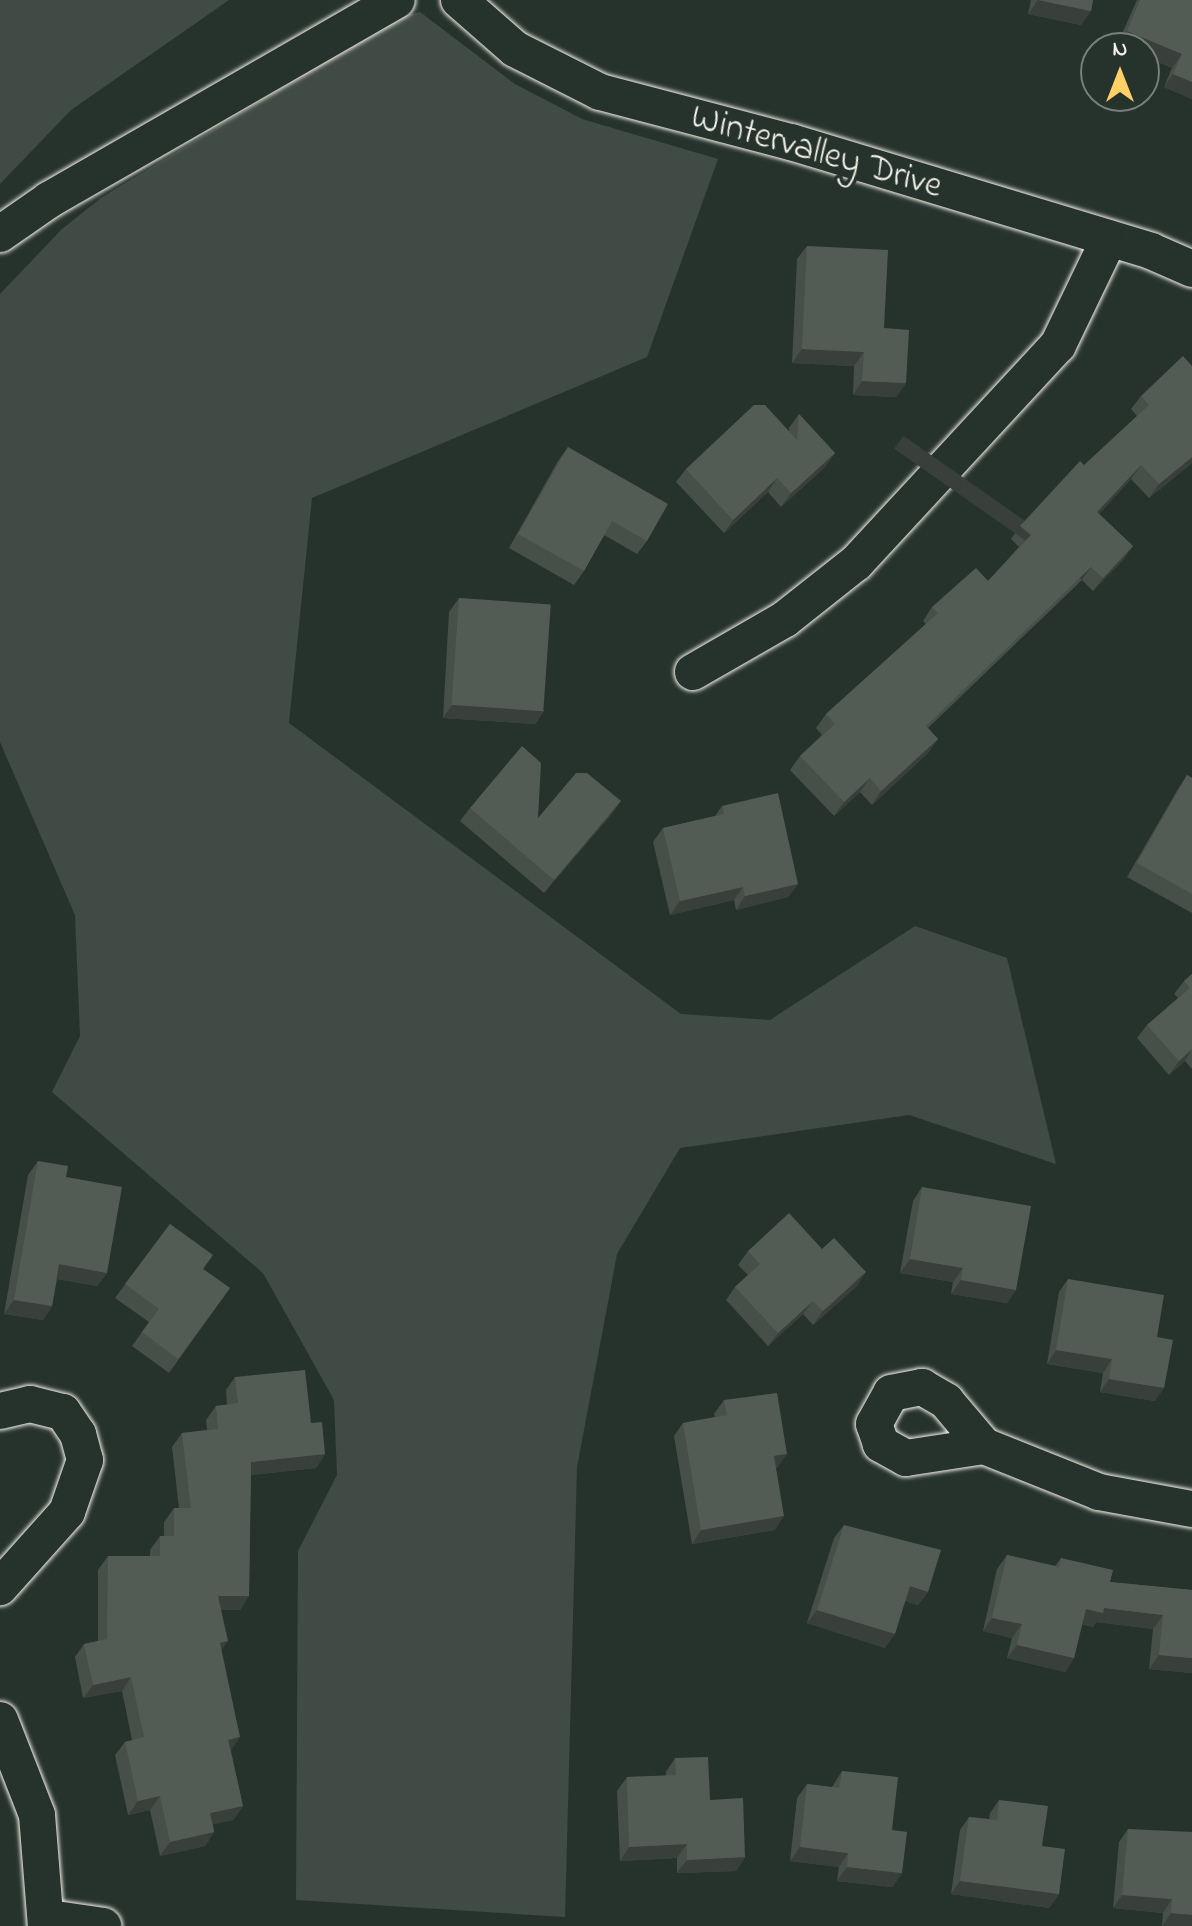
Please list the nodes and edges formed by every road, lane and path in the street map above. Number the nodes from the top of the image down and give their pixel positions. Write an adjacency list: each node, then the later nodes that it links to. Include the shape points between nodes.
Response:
1 (397, 0): 3 (street, via 49,200)
2 (459, 0): 4 (street, Wintervalley Drive, via 515,49 600,92 791,142)
3 (0, 234)
4 (1109, 239): 5 (street, Wintervalley Drive); 6 (street, via 1058,345 856,563 785,619)
5 (1192, 269)
6 (693, 672)
7 (0, 1411): 10 (street, via 30,1404 63,1412 78,1434 85,1460 67,1512)
8 (984, 1446): 9 (street, via 1099,1492)
9 (1192, 1509)
10 (0, 1587)
11 (0, 1720): 12 (street, via 37,1815)
12 (47, 1922): 13 (street)
13 (103, 1926)

